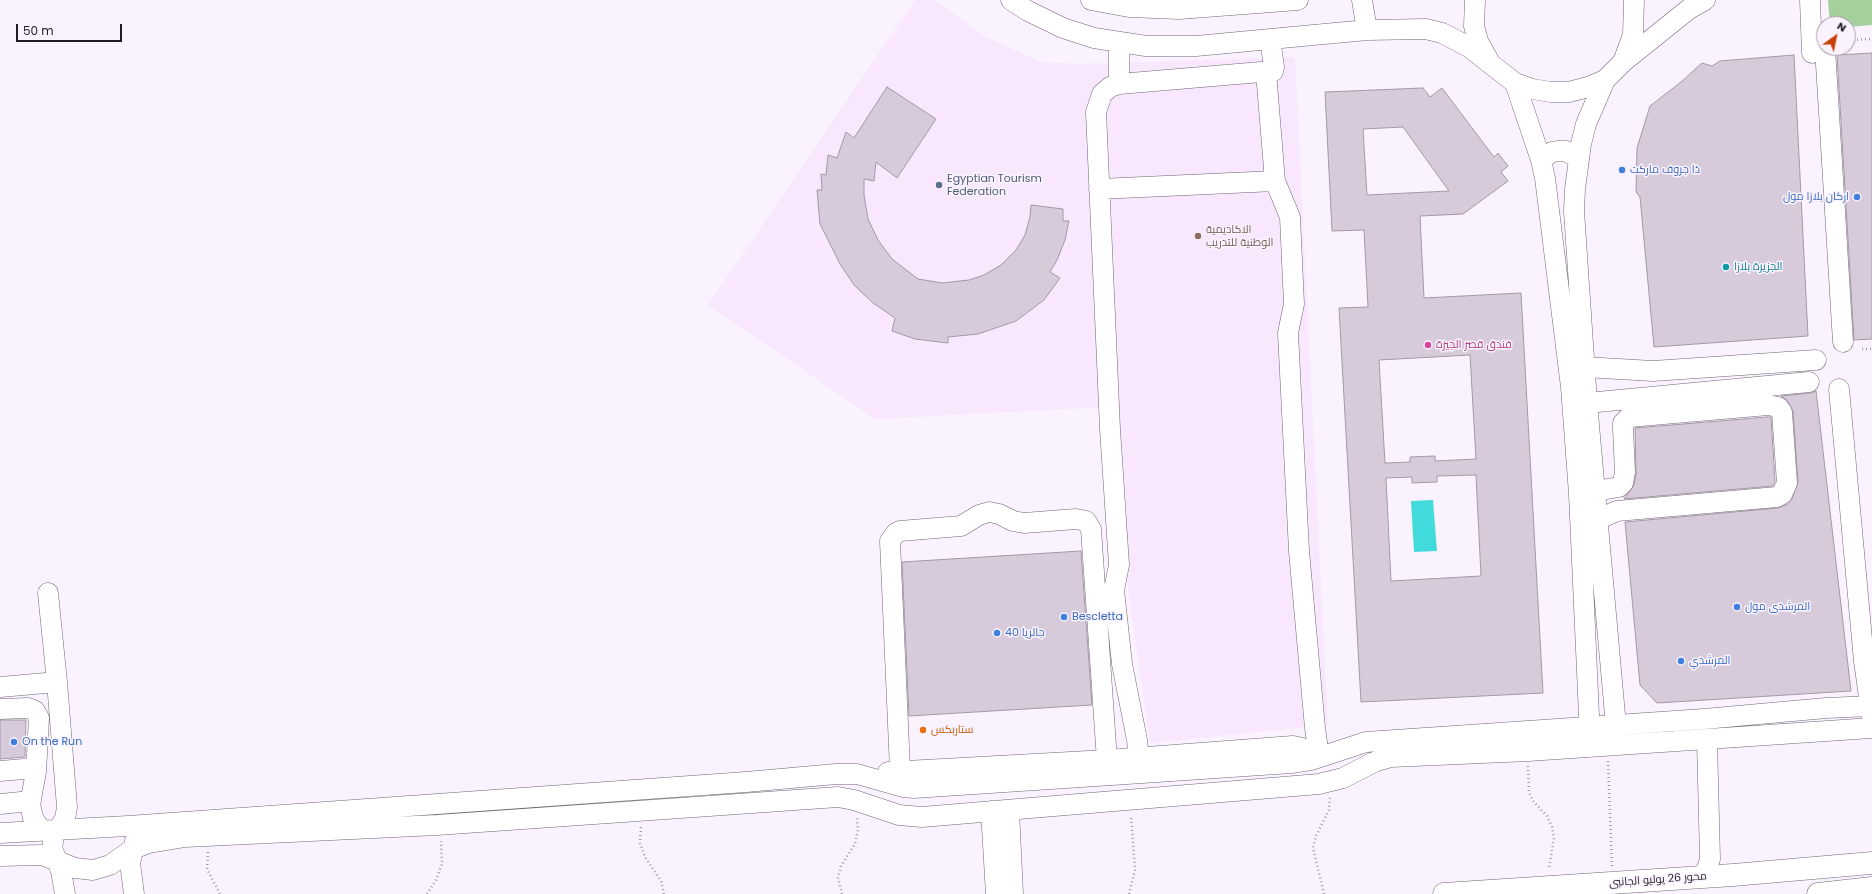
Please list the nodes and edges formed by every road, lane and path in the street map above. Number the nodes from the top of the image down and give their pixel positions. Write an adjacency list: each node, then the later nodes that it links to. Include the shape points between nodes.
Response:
1 (1010, 0): 16 (street, via 1028,12 1063,28)
2 (1091, 0): 3 (street, via 1129,7 1179,10)
3 (1298, 0)
4 (1362, 0): 11 (street)
5 (1475, 0): 19 (street, via 1474,26 1478,42)
6 (1634, 0): 18 (street, via 1633,35)
7 (1705, 0): 18 (street)
8 (1810, 0): 12 (street)
9 (1823, 0): 10 (street)
10 (1824, 16)
11 (1367, 30): 13 (street); 19 (street, via 1426,29 1442,33 1469,47)
12 (1816, 38)
13 (1270, 39): 16 (street, via 1175,46); 20 (street, via 1274,68 1273,71)
14 (1872, 39): 15 (path)
15 (1856, 40)
16 (1119, 43): 23 (street)
17 (1819, 56): 28 (street)
18 (1623, 62): 21 (street)
19 (1493, 66): 22 (street)
20 (1266, 72): 23 (street); 26 (street)
21 (1604, 80): 22 (street, via 1588,88 1569,92 1532,89); 24 (street, via 1586,124)
22 (1515, 83): 25 (street)
23 (1119, 84): 27 (street, via 1110,86 1102,94 1096,112)
24 (1578, 158): 25 (street, via 1559,150); 32 (street, via 1574,211)
25 (1541, 160): 36 (street, via 1551,215 1571,387)
26 (1275, 181): 27 (street); 53 (street, via 1290,217 1294,304 1288,333 1299,551 1315,728)
27 (1099, 189): 55 (street, via 1119,565 1114,590 1122,660 1137,740)
28 (1843, 342)
29 (1872, 348): 30 (path)
30 (1862, 349)
31 (1816, 360): 32 (street, via 1653,372)
32 (1584, 368): 35 (street)
33 (1809, 382): 35 (street)
34 (1839, 389): 45 (street)
35 (1587, 403): 36 (street)
36 (1587, 492): 37 (street); 37 (street, via 1619,487 1623,483 1623,423 1629,417 1768,405 1778,407 1782,412 1787,483 1782,494 1777,497 1616,512); 40 (street)
37 (1598, 522): 39 (street)
38 (48, 593): 41 (street)
39 (1612, 673): 40 (street); 46 (street)
40 (1588, 675): 47 (street)
41 (57, 682): 42 (street); 70 (street, via 67,807 65,818)
42 (0, 687)
43 (1837, 707): 45 (street); 46 (street); 49 (street)
44 (0, 709): 54 (street, via 28,708 38,714)
45 (1871, 711)
46 (1616, 724): 47 (street); 51 (street)
47 (1589, 726): 51 (street); 53 (street, via 1366,742)
48 (1872, 728): 49 (street)
49 (1840, 731): 50 (street)
50 (1714, 740): 51 (street); 77 (street, via 1722,852 1725,863); 78 (street, via 1710,859)
51 (1605, 746): 52 (street); 79 (path)
52 (1528, 751): 60 (street, via 1391,757); 80 (path, via 1529,793 1547,816 1554,838)
53 (1315, 758): 55 (street, via 1291,763)
54 (36, 768): 57 (street); 63 (street)
55 (1124, 768): 56 (street); 56 (street, via 1091,529 1086,521 1076,519 1024,523 1013,522 989,512 961,526 900,531 890,541); 58 (street, via 914,788 903,788); 61 (street)
56 (900, 770): 58 (street, via 885,773)
57 (0, 771)
58 (879, 781): 59 (street, via 848,774)
59 (746, 782): 65 (street); 69 (street)
60 (1328, 782): 61 (street); 91 (path, via 1329,810 1316,836 1314,848)
61 (1130, 798): 67 (street); 90 (path, via 1135,870)
62 (854, 800): 65 (street, via 838,797); 67 (street, via 888,812 910,816); 87 (path, via 858,830 855,844 841,866 838,878)
63 (31, 801): 64 (street); 70 (street, via 33,818)
64 (0, 804)
65 (747, 804): 66 (street)
66 (644, 811): 68 (street); 86 (path, via 640,843 645,857 662,881)
67 (1000, 811): 88 (street); 89 (street)
68 (437, 824): 72 (street); 85 (path, via 442,864)
69 (128, 826): 70 (street); 73 (street, via 134,834)
70 (49, 830): 71 (street); 75 (street)
71 (0, 833)
72 (211, 836): 73 (street, via 158,841); 84 (path, via 207,869)
73 (133, 849): 75 (street, via 110,865 93,870 74,868); 83 (street, via 130,872)
74 (0, 856): 75 (street, via 42,855)
75 (57, 860): 82 (street)
76 (1872, 863): 77 (main road, محور 26 يوليو الجانبى)
77 (1733, 875): 78 (main road, محور 26 يوليو الجانبى)
78 (1701, 877): 79 (main road, محور 26 يوليو الجانبى)
79 (1613, 883): 80 (main road, محور 26 يوليو الجانبى)
80 (1546, 888): 92 (main road, محور 26 يوليو الجانبى)
81 (1872, 888): 93 (main road)
82 (65, 894)
83 (134, 894)
84 (220, 894)
85 (427, 894)
86 (664, 894)
87 (842, 894)
88 (996, 894)
89 (1013, 894)
90 (1129, 894)
91 (1324, 894)
92 (1444, 894)
93 (1818, 894)

